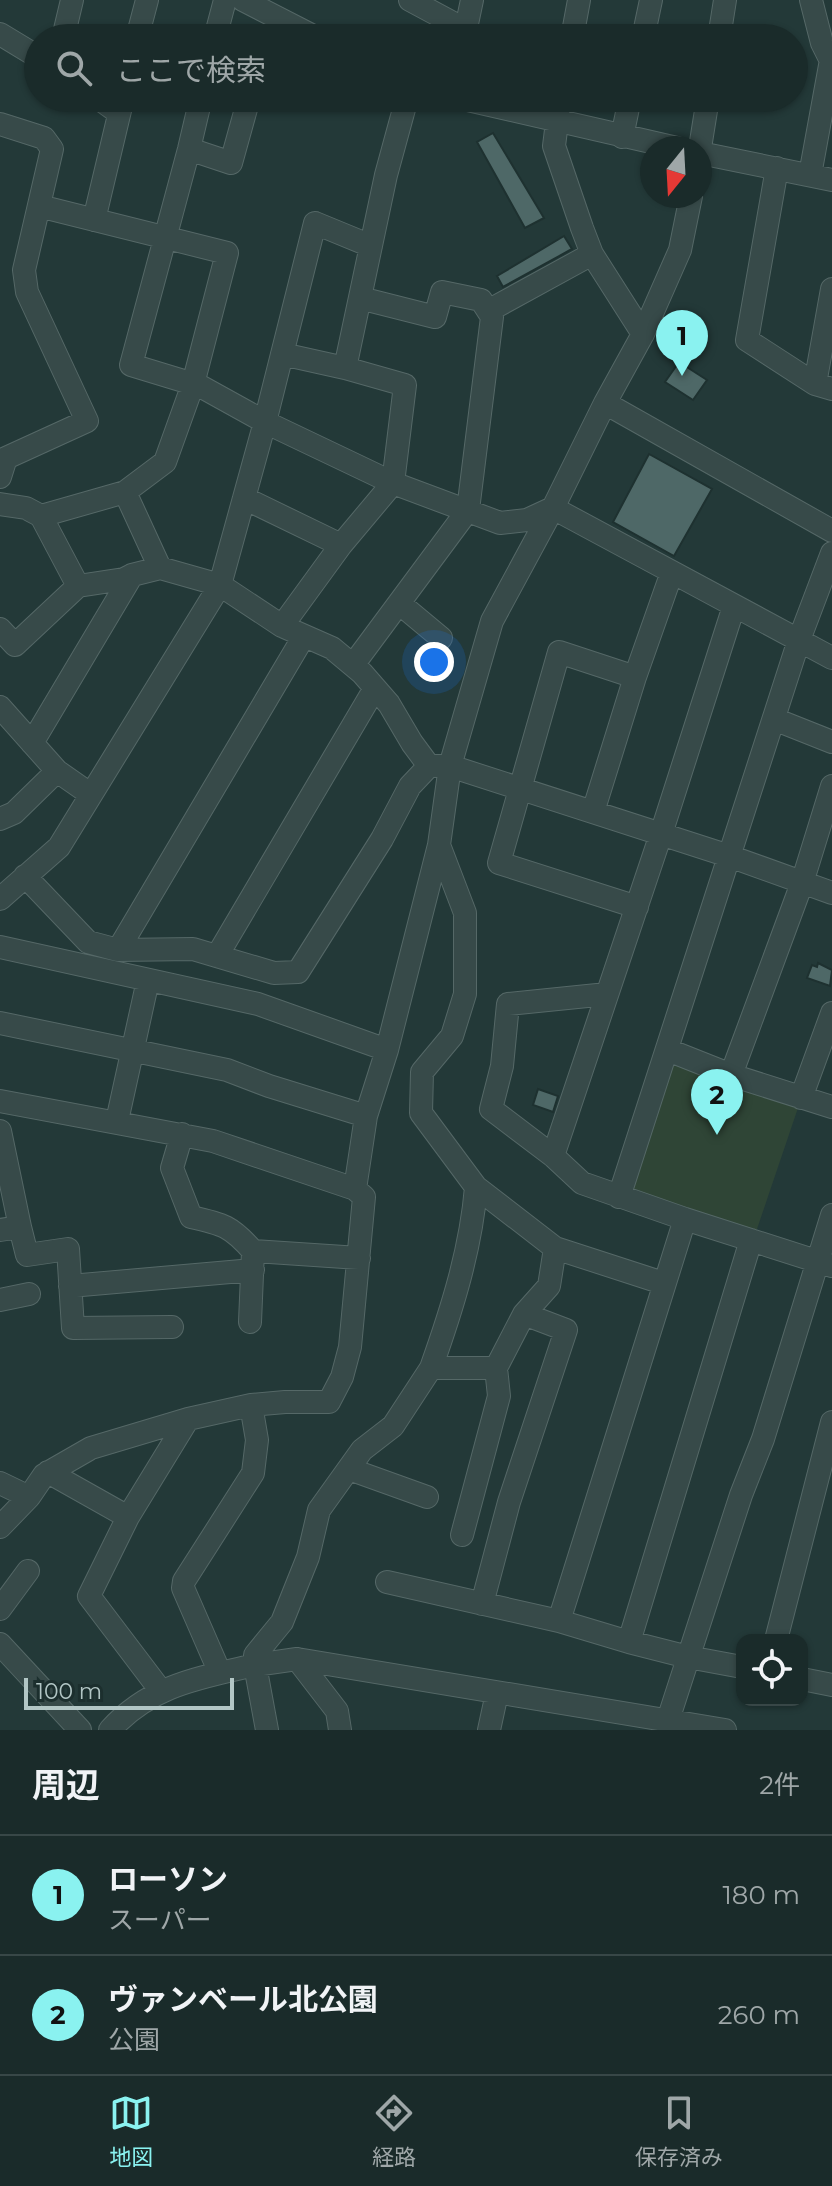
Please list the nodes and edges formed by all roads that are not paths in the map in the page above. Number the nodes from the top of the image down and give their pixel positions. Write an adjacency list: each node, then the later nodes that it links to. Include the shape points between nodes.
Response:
1 (72, 0): 12 (street)
2 (147, 0): 13 (street)
3 (225, 0): 14 (street)
4 (243, 0): 11 (street)
5 (410, 0): 17 (street)
6 (472, 0): 18 (street)
7 (579, 0): 19 (street)
8 (651, 0): 20 (street)
9 (725, 0): 21 (street)
10 (811, 0): 24 (street)
11 (273, 16): 15 (street); 16 (street)
12 (66, 24)
13 (141, 24)
14 (219, 24)
15 (271, 24)
16 (289, 24)
17 (449, 24)
18 (467, 24)
19 (575, 24)
20 (646, 24)
21 (721, 24)
22 (0, 34): 23 (street)
23 (24, 49)
24 (831, 61): 41 (street)
25 (120, 112): 44 (street)
26 (198, 112): 38 (street)
27 (245, 112): 38 (street, via 231,163)
28 (403, 112): 46 (street)
29 (518, 112): 33 (street)
30 (558, 112): 33 (street)
31 (627, 112): 36 (street)
32 (706, 112): 35 (street)
33 (556, 121): 36 (street); 47 (street, via 554,146)
34 (0, 124): 42 (street, via 44,138 52,149)
35 (702, 136)
36 (622, 137): 37 (street)
37 (640, 141)
38 (189, 149): 45 (street)
39 (712, 153): 40 (street)
40 (777, 168): 41 (street); 55 (street, via 747,340)
41 (821, 178)
42 (39, 206): 44 (street); 58 (street, via 24,270 27,292 87,421 6,458)
43 (689, 208): 51 (street, via 680,250)
44 (94, 220): 45 (street)
45 (165, 237): 54 (street, via 131,365); 54 (street, via 227,253)
46 (371, 246): 49 (street); 52 (street, via 315,223)
47 (592, 254): 50 (street); 51 (street)
48 (832, 289): 55 (street)
49 (360, 298): 50 (street, via 435,317 442,292 481,300); 53 (street)
50 (488, 311): 64 (street, via 492,317)
51 (643, 334): 56 (street)
52 (282, 354): 53 (street); 57 (street)
53 (345, 368): 59 (street, via 405,385)
54 (193, 384): 57 (street); 60 (street, via 165,462)
55 (824, 387)
56 (605, 403): 63 (street); 66 (street)
57 (265, 422): 59 (street); 62 (street)
58 (0, 477)
59 (393, 483): 64 (street); 67 (street)
60 (125, 492): 65 (street); 69 (street)
61 (1, 497): 65 (street)
62 (244, 498): 67 (street); 72 (street)
63 (553, 508): 64 (street, via 527,520 500,523); 70 (street); 89 (street, via 492,621)
64 (468, 510): 74 (street)
65 (41, 516): 73 (street)
66 (832, 531)
67 (341, 545): 76 (street)
68 (832, 553): 80 (street)
69 (160, 568): 71 (street); 72 (street)
70 (672, 572): 75 (street); 83 (street)
71 (132, 575): 73 (street); 88 (street)
72 (220, 585): 76 (street); 93 (street)
73 (78, 586): 77 (street, via 15,645)
74 (399, 603): 79 (street); 82 (street)
75 (734, 606): 80 (street); 96 (street)
76 (282, 626): 78 (street)
77 (0, 629)
78 (304, 636): 82 (street); 105 (street)
79 (441, 638)
80 (799, 640): 81 (street); 86 (street)
81 (832, 658)
82 (353, 665): 84 (street)
83 (635, 677): 92 (street, via 559,652); 94 (street)
84 (375, 688): 89 (street, via 412,743); 106 (street)
85 (0, 707): 88 (street)
86 (774, 719): 87 (street); 98 (street)
87 (832, 742)
88 (32, 743): 90 (street)
89 (440, 766): 92 (street); 97 (street); 106 (street, via 410,786 298,972 274,973)
90 (57, 771): 93 (street); 95 (street, via 14,813)
91 (832, 786): 100 (street)
92 (520, 789): 94 (street); 103 (street, via 499,863)
93 (90, 794): 99 (street, via 59,847)
94 (593, 812): 96 (street)
95 (0, 819)
96 (661, 834): 98 (street); 103 (street)
97 (439, 845): 111 (street); 123 (street, via 465,913 465,994 452,1036 422,1072 421,1113)
98 (729, 856): 100 (street); 112 (street)
99 (25, 876): 102 (street); 105 (street, via 88,942)
100 (802, 883): 101 (street); 114 (street)
101 (832, 893)
102 (0, 899)
103 (637, 907): 108 (street)
104 (0, 947): 107 (street)
105 (118, 950): 106 (street, via 193,949)
106 (217, 956)
107 (148, 980): 111 (street, via 258,1004); 113 (street)
108 (607, 994): 122 (street); 122 (street, via 508,1004 491,1109)
109 (832, 1013): 115 (street)
110 (0, 1023): 113 (street)
111 (387, 1050): 118 (street)
112 (668, 1050): 114 (street); 125 (street)
113 (133, 1051): 118 (street, via 227,1070); 119 (street)
114 (731, 1075): 115 (street)
115 (801, 1098): 117 (street)
116 (0, 1101): 119 (street)
117 (832, 1107)
118 (366, 1116): 124 (street)
119 (117, 1121): 121 (street)
120 (0, 1131): 128 (street)
121 (182, 1134): 124 (street); 132 (street, via 172,1168 191,1217 236,1232)
122 (553, 1156): 125 (street, via 582,1183)
123 (476, 1187): 130 (street); 141 (street, via 460,1280)
124 (355, 1189): 131 (street, via 364,1197)
125 (619, 1197): 127 (street)
126 (832, 1215): 133 (street)
127 (685, 1219): 129 (street); 134 (street)
128 (10, 1229): 135 (street, via 27,1255 68,1249)
129 (751, 1240): 133 (street); 160 (street)
130 (555, 1248): 134 (street); 138 (street, via 549,1286)
131 (359, 1258): 132 (street); 143 (street, via 350,1347 329,1402)
132 (253, 1260): 135 (street); 139 (street)
133 (825, 1263): 162 (street)
134 (663, 1283): 158 (street)
135 (70, 1286): 140 (street, via 73,1328)
136 (29, 1294): 137 (street)
137 (0, 1300)
138 (524, 1314): 142 (street); 156 (street, via 566,1330 509,1502)
139 (250, 1322)
140 (172, 1327)
141 (431, 1368): 142 (street); 146 (street, via 393,1426 362,1450)
142 (496, 1368): 153 (street, via 499,1396)
143 (251, 1405): 144 (street); 166 (street, via 257,1440 253,1473 183,1588)
144 (188, 1419): 147 (street, via 91,1448); 151 (street)
145 (832, 1422): 159 (street)
146 (349, 1469): 150 (street); 164 (street, via 319,1510 308,1557 282,1622 255,1655)
147 (48, 1472): 149 (street); 151 (street)
148 (0, 1483): 149 (street)
149 (29, 1497): 152 (street)
150 (427, 1497)
151 (128, 1517): 169 (street, via 89,1596)
152 (0, 1527)
153 (462, 1535)
154 (28, 1571): 157 (street)
155 (387, 1582): 156 (street)
156 (482, 1604): 158 (street)
157 (0, 1609)
158 (559, 1621): 160 (street)
159 (778, 1634)
160 (629, 1642): 162 (street)
161 (0, 1644): 173 (street)
162 (688, 1657): 165 (street); 172 (street)
163 (297, 1659): 164 (street); 170 (street); 176 (street, via 337,1711)
164 (255, 1665): 166 (street); 175 (street)
165 (736, 1666)
166 (220, 1673): 169 (street)
167 (808, 1680): 168 (street)
168 (832, 1685)
169 (161, 1691): 174 (street)
170 (497, 1693): 171 (street); 177 (street)
171 (593, 1708): 172 (street); 178 (street)
172 (668, 1720): 179 (street)
173 (80, 1730)
174 (110, 1730)
175 (267, 1730)
176 (340, 1730)
177 (489, 1730)
178 (586, 1730)
179 (725, 1730)

